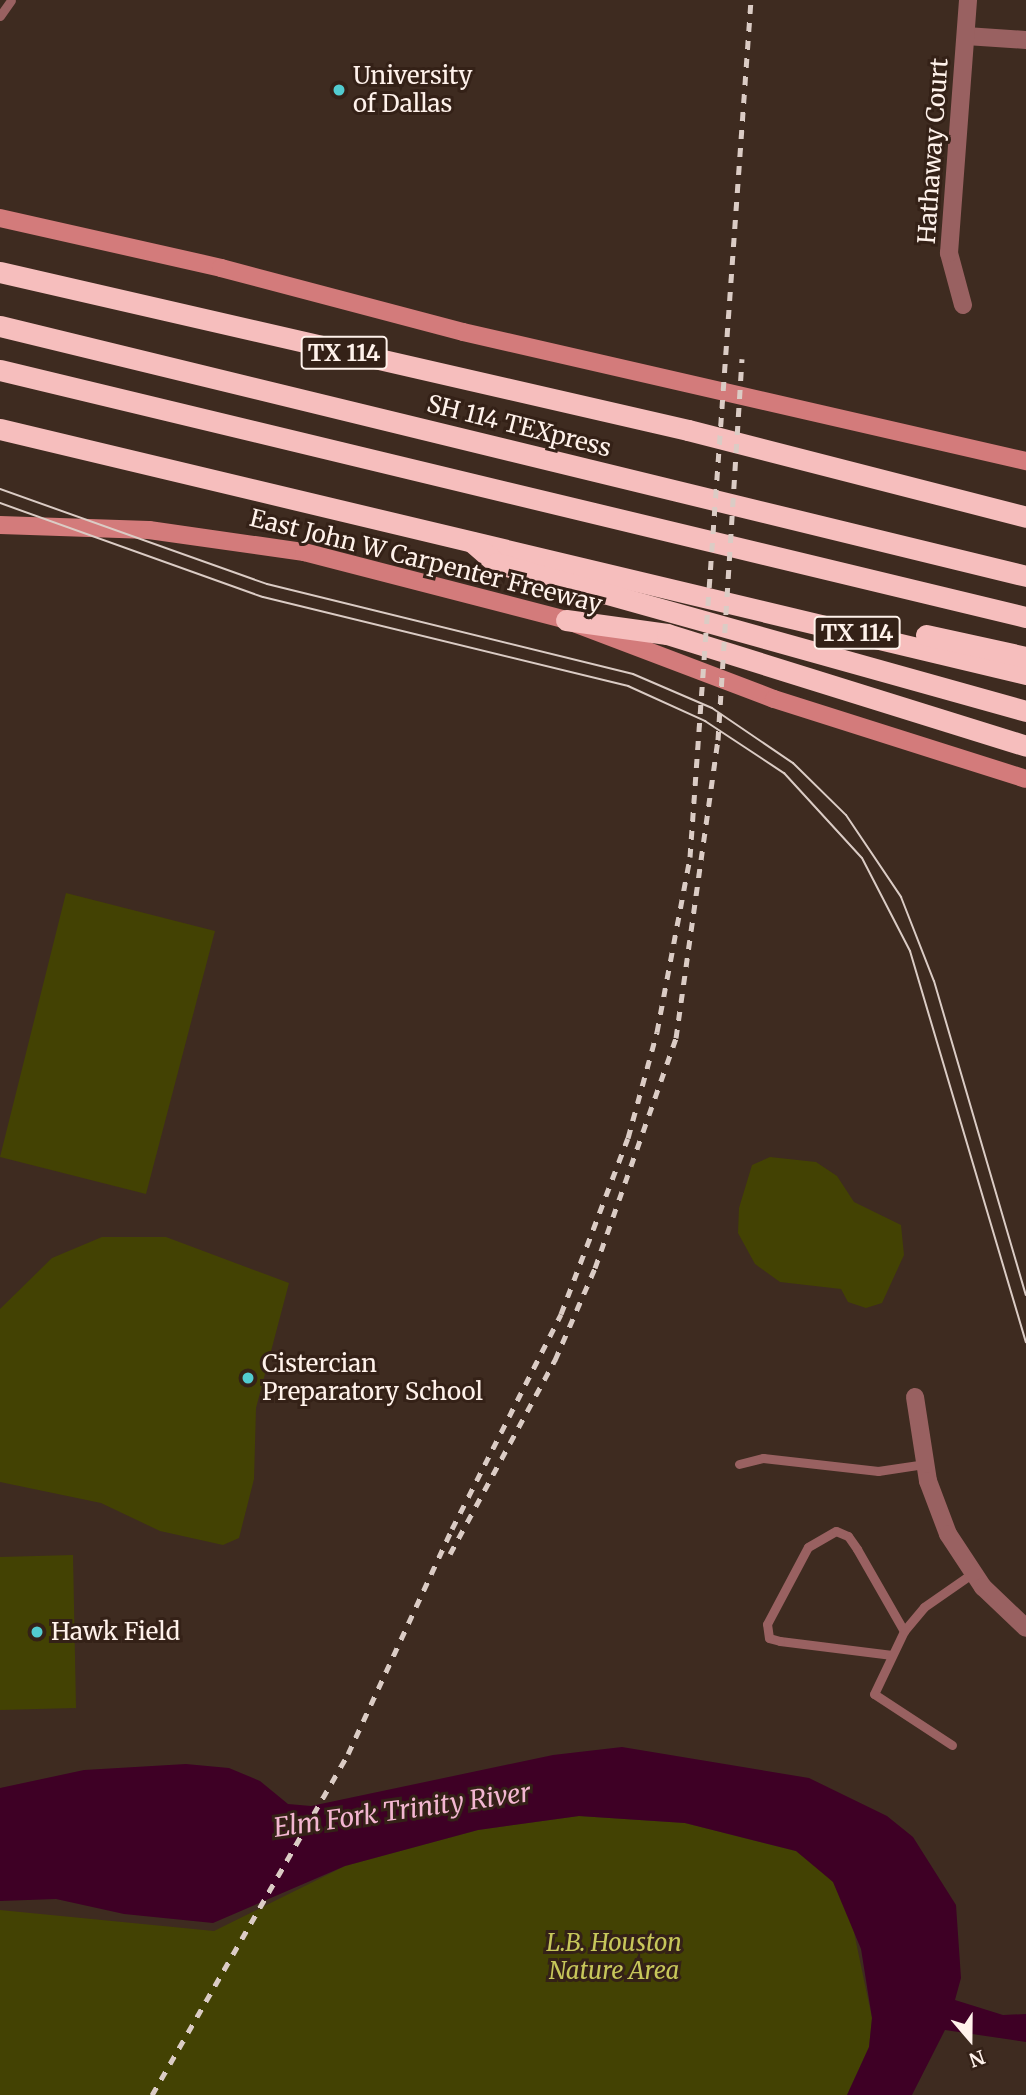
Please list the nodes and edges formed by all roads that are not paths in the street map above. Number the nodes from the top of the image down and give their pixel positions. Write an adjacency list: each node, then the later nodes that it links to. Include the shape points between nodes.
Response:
1 (11, 0): 3 (lane)
2 (968, 0): 4 (street, Hathaway Court)
3 (0, 16)
4 (965, 36): 5 (street); 8 (street, Hathaway Court, via 949,253)
5 (1026, 40)
6 (0, 218): 12 (main road)
7 (0, 272): 13 (highway, TX 114, via 688,430)
8 (963, 304)
9 (0, 326): 16 (highway, SH 114 TEXpress)
10 (0, 370): 18 (highway)
11 (0, 429): 15 (highway, East John W Carpenter Freeway / TX 114)
12 (1026, 461)
13 (1025, 516)
14 (0, 525): 19 (main road, East John W Carpenter Freeway, via 228,538 304,552)
15 (471, 541): 17 (highway, East John W Carpenter Freeway / TX 114); 22 (highway, via 496,563)
16 (1026, 576)
17 (687, 593): 20 (highway, via 735,594); 21 (highway, East John W Carpenter Freeway / TX 114)
18 (1026, 617)
19 (566, 620): 23 (highway, via 667,634); 24 (main road, East John W Carpenter Freeway, via 774,699)
20 (1026, 657)
21 (1026, 674)
22 (1026, 711)
23 (1026, 746)
24 (1026, 779)
25 (915, 1397): 27 (street)
26 (739, 1464): 27 (lane, via 763,1458 878,1471)
27 (925, 1464): 28 (street, via 948,1534)
28 (974, 1573): 29 (street); 30 (lane, via 924,1607)
29 (1026, 1628)
30 (904, 1631): 31 (lane); 31 (lane, via 857,1549 848,1536 836,1531 808,1547 767,1624 769,1638 780,1641)
31 (892, 1655): 32 (lane, via 874,1694)
32 (952, 1745)

